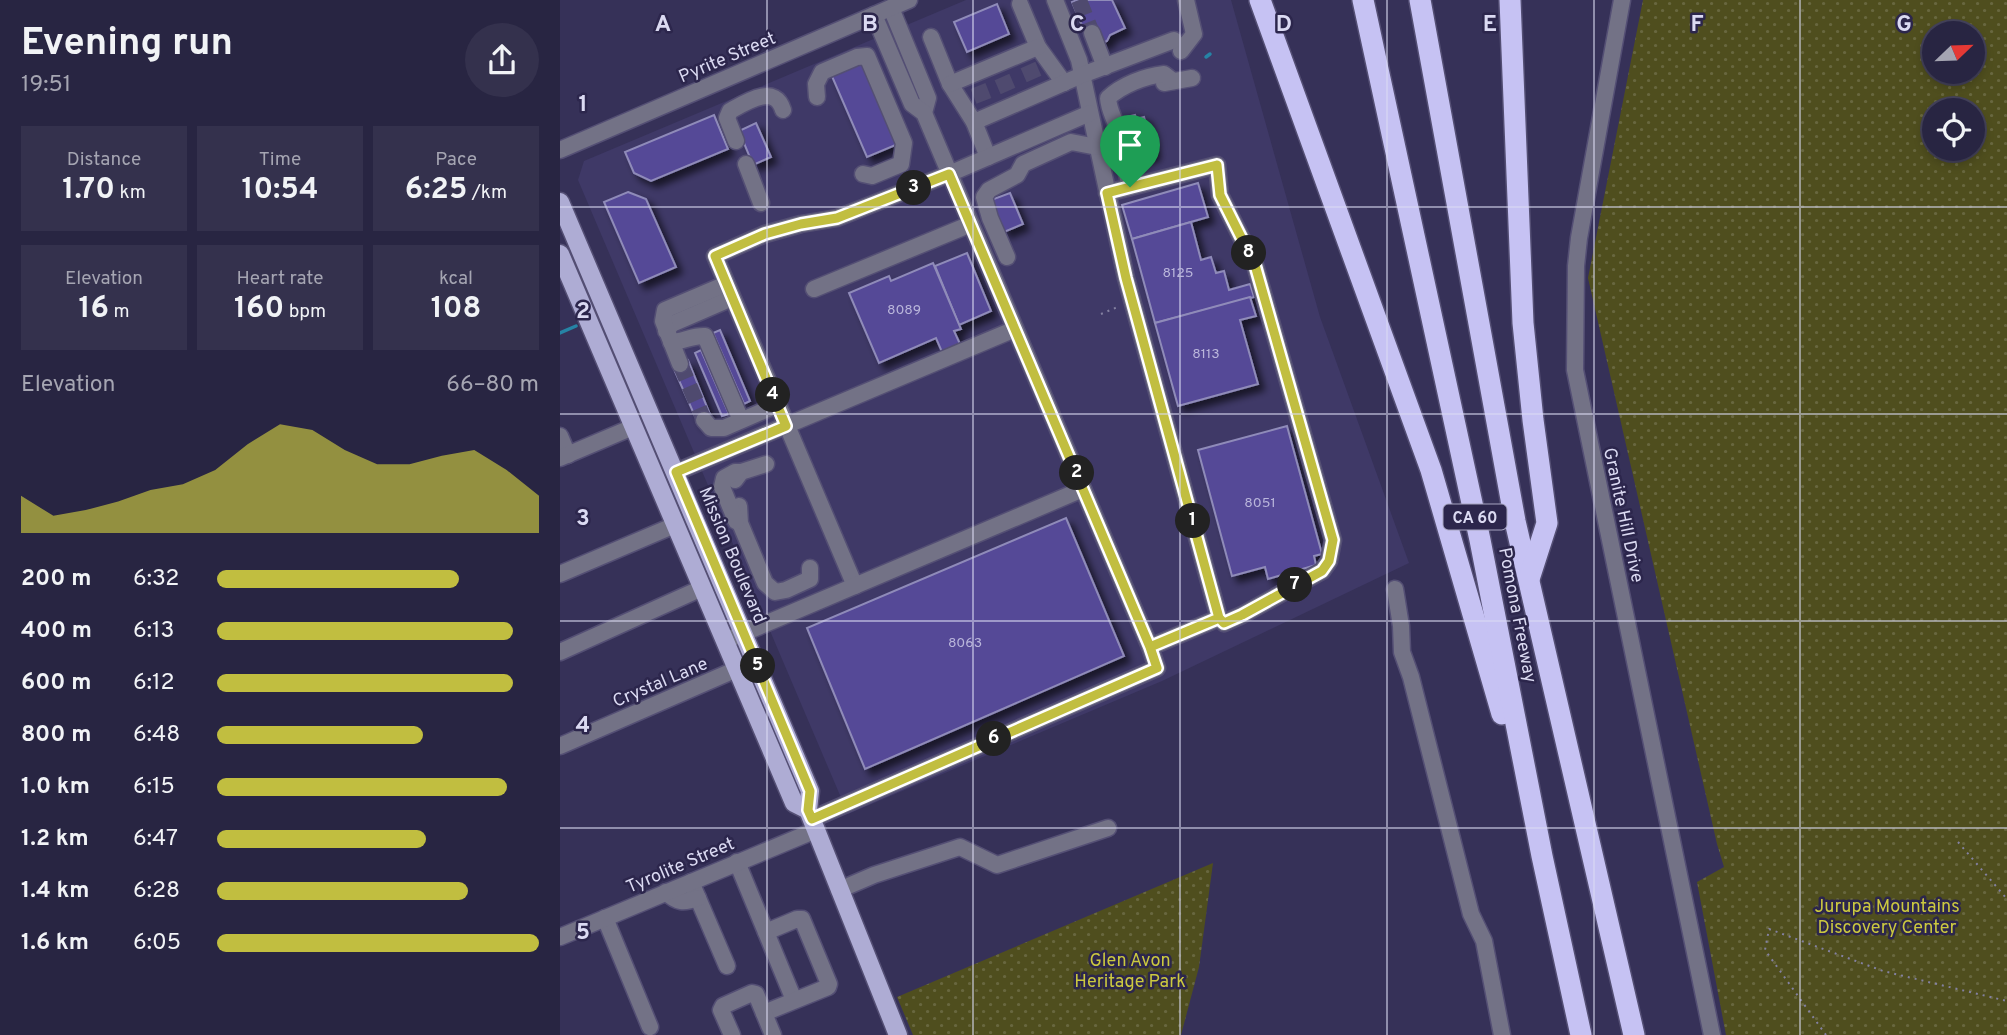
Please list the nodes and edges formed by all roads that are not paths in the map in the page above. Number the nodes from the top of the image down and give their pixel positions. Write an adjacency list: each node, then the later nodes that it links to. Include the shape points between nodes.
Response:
1 (909, 0): 10 (street, Pyrite Street)
2 (1055, 0): 16 (street)
3 (1186, 0): 15 (street, via 1194,34 1177,46)
4 (1260, 0): 74 (highway, via 1431,470)
5 (1363, 0): 74 (highway, Pomona Freeway / CA 60, via 1480,540)
6 (1420, 0): 61 (highway, Pomona Freeway / CA 60)
7 (1510, 0): 61 (highway, via 1523,323 1546,523)
8 (1622, 0): 93 (street, Granite Hill Drive, via 1579,238 1575,370)
9 (1020, 4): 14 (street)
10 (891, 8): 11 (street, Pyrite Street); 24 (street, via 928,98)
11 (874, 15): 24 (street, via 912,104); 29 (street, Pyrite Street)
12 (1092, 33): 15 (street)
13 (931, 37): 19 (street)
14 (1033, 67): 18 (street); 18 (street); 20 (street); 20 (street)
15 (1105, 67): 16 (street)
16 (1082, 75): 18 (street); 25 (street)
17 (1192, 78): 34 (street, via 1173,81 1164,74 1152,75 1108,98)
18 (1064, 83)
19 (950, 84): 21 (street); 26 (street)
20 (1005, 84): 21 (street); 21 (street)
21 (981, 94): 26 (street)
22 (817, 97): 33 (street, via 816,83 822,72 867,56 904,143 903,150 867,166)
23 (783, 110): 27 (street, via 772,96 761,96 730,111 727,118)
24 (924, 113): 32 (street)
25 (1090, 113): 28 (street); 30 (street)
26 (974, 122): 30 (street)
27 (736, 141)
28 (1097, 147): 35 (street); 40 (street, via 1071,142 1023,164 1017,175 989,190 984,197)
29 (560, 150)
30 (988, 157): 32 (street)
31 (746, 164): 37 (street)
32 (949, 174): 38 (street); 42 (street, via 837,218 765,234 715,256)
33 (857, 177)
34 (1130, 187): 35 (street); 65 (street, via 1217,165 1220,195 1255,265 1333,540 1322,571 1242,615 1224,623)
35 (1107, 193): 65 (street)
36 (560, 202): 54 (main road, Mission Boulevard)
37 (761, 203)
38 (971, 224): 41 (street); 43 (street)
39 (560, 254): 50 (main road, Mission Boulevard)
40 (1007, 257)
41 (814, 289)
42 (729, 291): 44 (street, via 672,324); 46 (street)
43 (1015, 329): 49 (street); 56 (street)
44 (669, 337): 45 (street); 48 (street, via 681,342 705,336)
45 (680, 364)
46 (777, 404): 48 (street); 49 (street)
47 (704, 420): 48 (street, via 716,430)
48 (741, 420)
49 (786, 426): 54 (street); 62 (street)
50 (633, 427): 52 (street); 58 (main road, Mission Boulevard)
51 (560, 436): 52 (street)
52 (564, 456)
53 (766, 464): 55 (street)
54 (676, 472): 66 (main road, Mission Boulevard)
55 (741, 472): 57 (street, via 732,486); 57 (street, via 724,478 722,487)
56 (1083, 489): 62 (street); 68 (street)
57 (740, 523): 59 (street, via 765,583 775,592 810,579)
58 (675, 525): 60 (street); 63 (main road, Mission Boulevard)
59 (810, 568)
60 (560, 574)
61 (1528, 581): 92 (highway, Pomona Freeway / CA 60)
62 (855, 586): 66 (street)
63 (702, 589): 67 (main road, Mission Boulevard); 69 (street)
64 (1395, 589): 90 (street, via 1402,652 1471,914 1484,941)
65 (1219, 618): 68 (street)
66 (744, 634): 67 (street); 72 (main road, Mission Boulevard, via 810,791)
67 (725, 642): 70 (main road, Mission Boulevard)
68 (1150, 647): 72 (street, Tyrolite Street, via 1157,668)
69 (560, 652)
70 (737, 670): 71 (street, Crystal Lane); 72 (main road, Mission Boulevard, via 794,803)
71 (560, 746)
72 (812, 819): 75 (street, Tyrolite Street); 77 (main road, Mission Boulevard)
73 (1108, 828): 77 (street, via 997,865 960,847)
74 (1542, 856): 91 (highway, Pomona Freeway / CA 60)
75 (737, 862): 76 (street, Tyrolite Street); 81 (street)
76 (691, 882): 78 (street, Tyrolite Street); 79 (street)
77 (839, 890): 89 (main road, Mission Boulevard)
78 (666, 892): 79 (street, via 675,901); 80 (street, Tyrolite Street)
79 (698, 898): 83 (street)
80 (605, 918): 82 (street, Tyrolite Street); 86 (street)
81 (766, 932): 84 (street); 84 (street, via 803,919 829,984)
82 (560, 937)
83 (727, 966)
84 (794, 1000): 85 (street)
85 (764, 1013): 87 (street, via 752,993 723,1006); 88 (street)
86 (650, 1027)
87 (732, 1035)
88 (773, 1035)
89 (898, 1035)
90 (1502, 1035)
91 (1581, 1035)
92 (1634, 1035)
93 (1712, 1035)

